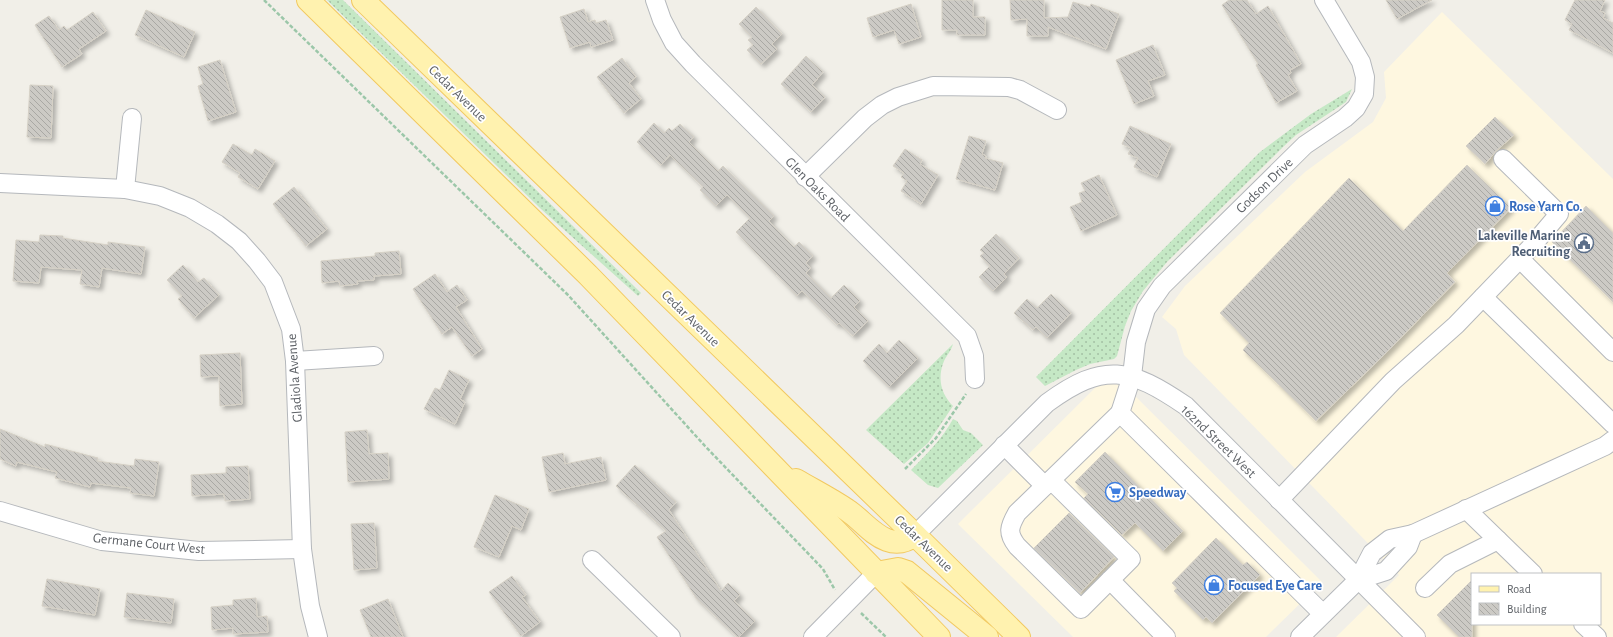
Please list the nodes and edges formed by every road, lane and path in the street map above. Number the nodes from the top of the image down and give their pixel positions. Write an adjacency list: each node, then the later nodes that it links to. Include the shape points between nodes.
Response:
1 (264, 0): 38 (path, via 568,295 705,446 823,569 835,589)
2 (308, 0): 23 (main road, via 588,276)
3 (362, 0): 29 (main road, Cedar Avenue)
4 (655, 0): 9 (street, Glen Oaks Road, via 674,43)
5 (1324, 0): 17 (street, Godson Drive, via 1361,62 1365,78 1364,94 1356,108 1305,145 1162,286 1146,309 1136,342)
6 (1057, 110): 9 (street, via 1020,90 1009,87 933,86 882,105 865,118)
7 (132, 118): 11 (street)
8 (1503, 159): 12 (street, via 1559,214)
9 (806, 177): 18 (street, Glen Oaks Road, via 967,336 974,356)
10 (0, 183): 11 (street, Gladiola Avenue)
11 (125, 189): 16 (street, Gladiola Avenue, via 160,196 190,208 239,241 273,282 291,329)
12 (1520, 259): 13 (street); 14 (street)
13 (1483, 297): 20 (street); 26 (street, via 1456,325 1393,381)
14 (1613, 352)
15 (374, 356): 16 (street)
16 (295, 361): 31 (street, Gladiola Avenue)
17 (1132, 376): 19 (street, Godson Drive); 22 (street, 162nd Street West, via 1103,374 1066,389 1047,403); 26 (street, 162nd Street West, via 1159,388 1186,406)
18 (976, 379): 24 (path, via 936,438)
19 (1120, 414): 25 (street); 39 (street)
20 (1613, 424)
21 (1613, 440): 27 (street, via 1605,446)
22 (1004, 446): 25 (street); 29 (street, 162nd Street West)
23 (771, 465): 29 (main road, via 848,511 879,537 897,542 907,541); 33 (main road)
24 (905, 469)
25 (1048, 483): 35 (street, via 1131,559); 35 (street, via 1017,513 1012,522 1011,538 1080,609)
26 (1279, 500): 36 (street, 162nd Street West)
27 (1466, 509): 30 (street); 36 (street, via 1413,534 1408,547 1386,571)
28 (0, 511): 31 (street, Germane Court West, via 102,541 198,551)
29 (915, 535): 47 (main road, Cedar Avenue)
30 (1498, 540): 34 (street); 37 (street, via 1450,564)
31 (302, 549): 41 (street, Gladiola Avenue, via 310,606)
32 (592, 560): 42 (street)
33 (876, 573): 38 (street); 45 (main road); 46 (main road, via 898,570 907,572)
34 (1532, 573)
35 (1110, 580): 48 (street)
36 (1358, 580): 39 (street); 50 (street, 162nd Street West)
37 (1425, 588)
38 (847, 602): 43 (street); 44 (path)
39 (1323, 614): 49 (street)
40 (1584, 625): 51 (street)
41 (318, 637)
42 (671, 637)
43 (813, 637)
44 (886, 637)
45 (939, 637)
46 (987, 637)
47 (1018, 637)
48 (1166, 637)
49 (1300, 637)
50 (1416, 637)
51 (1596, 637)

